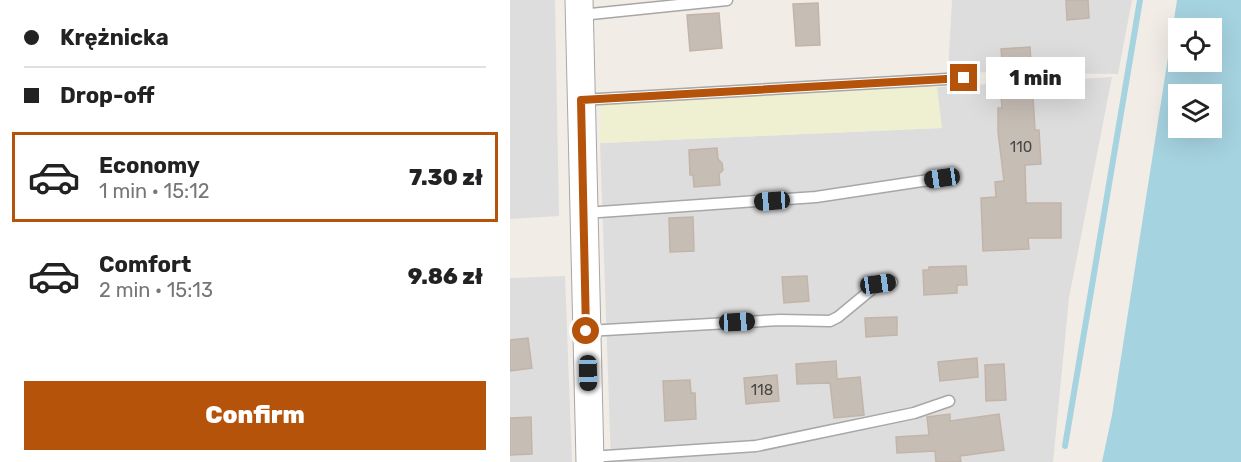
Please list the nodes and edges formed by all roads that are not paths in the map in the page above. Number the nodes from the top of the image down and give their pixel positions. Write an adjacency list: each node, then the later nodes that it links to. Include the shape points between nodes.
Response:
1 (726, 0): 2 (lane)
2 (579, 7): 4 (street)
3 (964, 78): 4 (lane)
4 (581, 100): 6 (street)
5 (942, 178): 6 (lane, via 816,197)
6 (584, 213): 8 (street)
7 (892, 282): 8 (lane, via 878,284 830,321 780,320)
8 (586, 331): 10 (street)
9 (949, 401): 10 (lane, via 914,413 756,446)
10 (590, 459)

